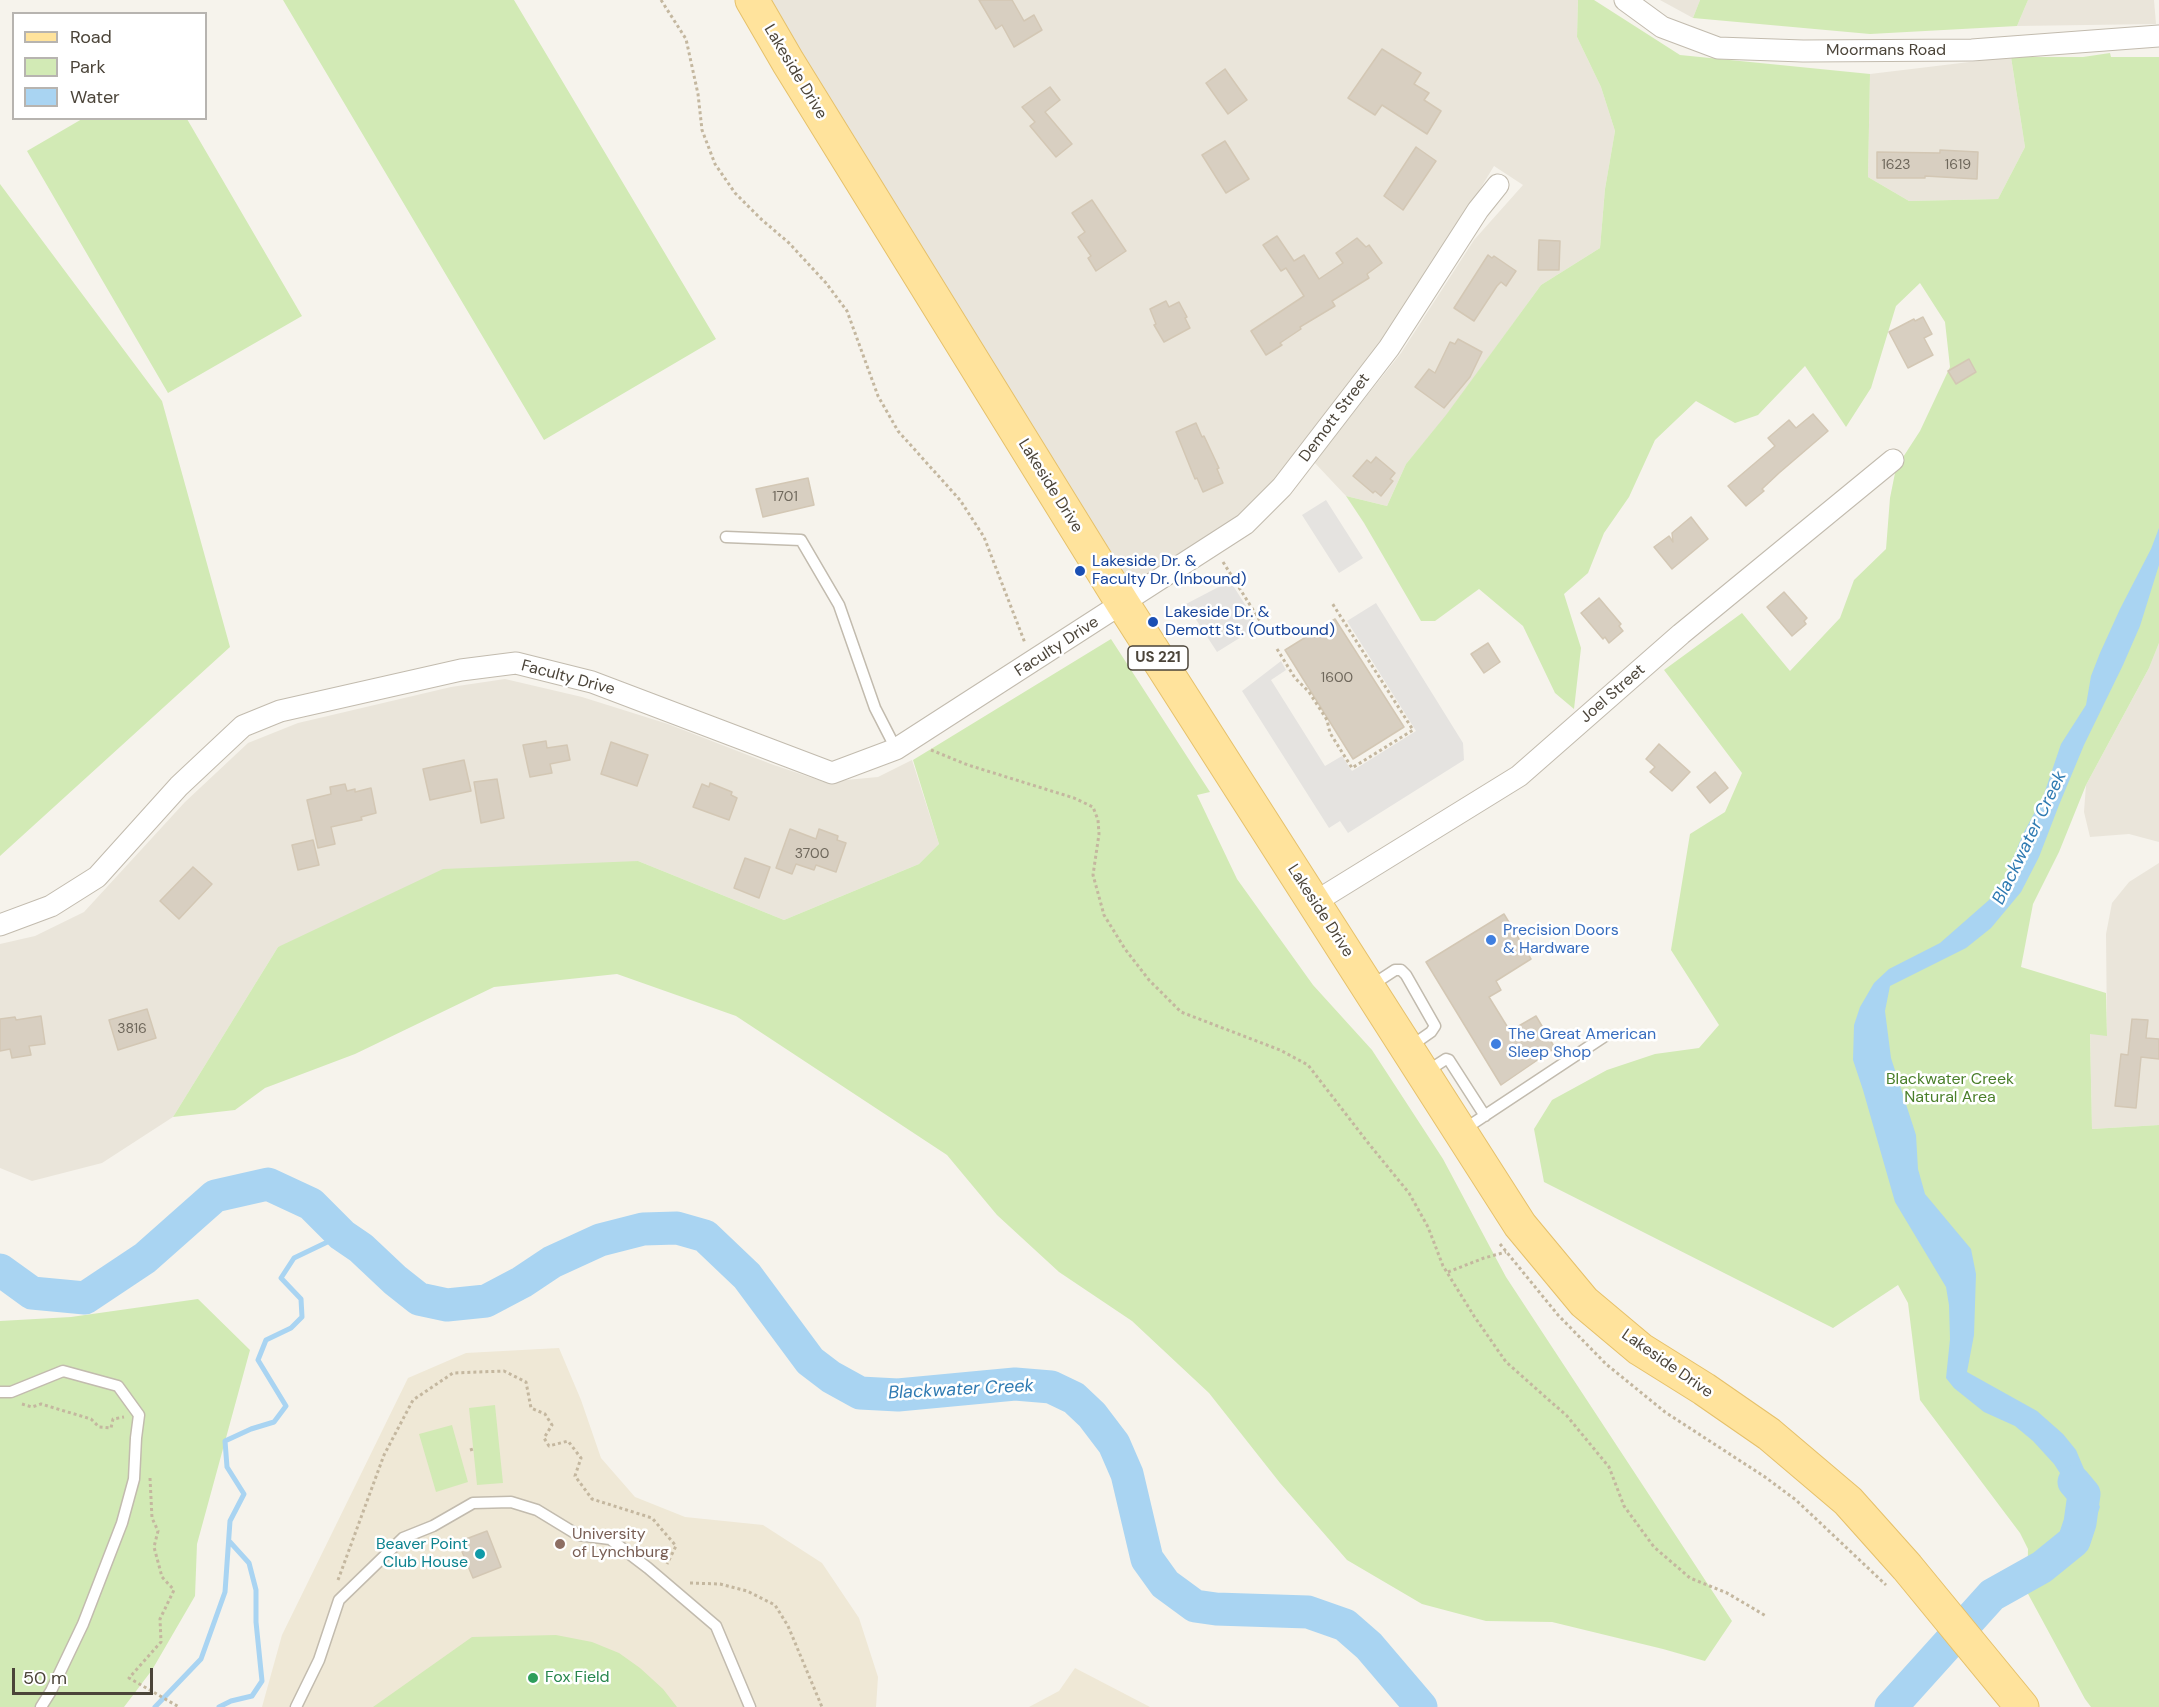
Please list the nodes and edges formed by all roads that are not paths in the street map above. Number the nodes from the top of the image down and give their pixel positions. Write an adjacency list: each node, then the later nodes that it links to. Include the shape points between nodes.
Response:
1 (752, 0): 7 (main road, Lakeside Drive / US 221)
2 (1625, 0): 3 (street, Moormans Road, via 1662,27 1718,48 1972,50)
3 (2159, 36)
4 (1498, 185): 7 (street, Demott Street, via 1389,348 1282,487 1245,524)
5 (1893, 460): 9 (street, Joel Street, via 1681,634 1519,776)
6 (726, 537): 8 (lane, via 801,540 839,605 876,708)
7 (1123, 604): 8 (street, Faculty Drive); 9 (main road, Lakeside Drive / US 221)
8 (896, 749): 10 (street, Faculty Drive, via 832,772 592,681 516,663 461,670 280,711 243,726 179,786 98,877 51,906)
9 (1315, 902): 12 (main road, Lakeside Drive / US 221, via 1415,1061)
10 (0, 925)
11 (1605, 1036): 12 (lane)
12 (1472, 1124): 17 (main road, Lakeside Drive / US 221, via 1520,1225 1584,1302 1640,1349 1769,1434 1848,1501)
13 (0, 1392): 14 (lane, via 11,1392 63,1371 118,1386 140,1415 134,1479 122,1523 83,1624)
14 (41, 1707)
15 (296, 1707): 16 (lane, via 319,1660 339,1600 403,1538 473,1503 511,1502 537,1510 578,1535 610,1539 716,1626)
16 (750, 1707)
17 (2022, 1707)

